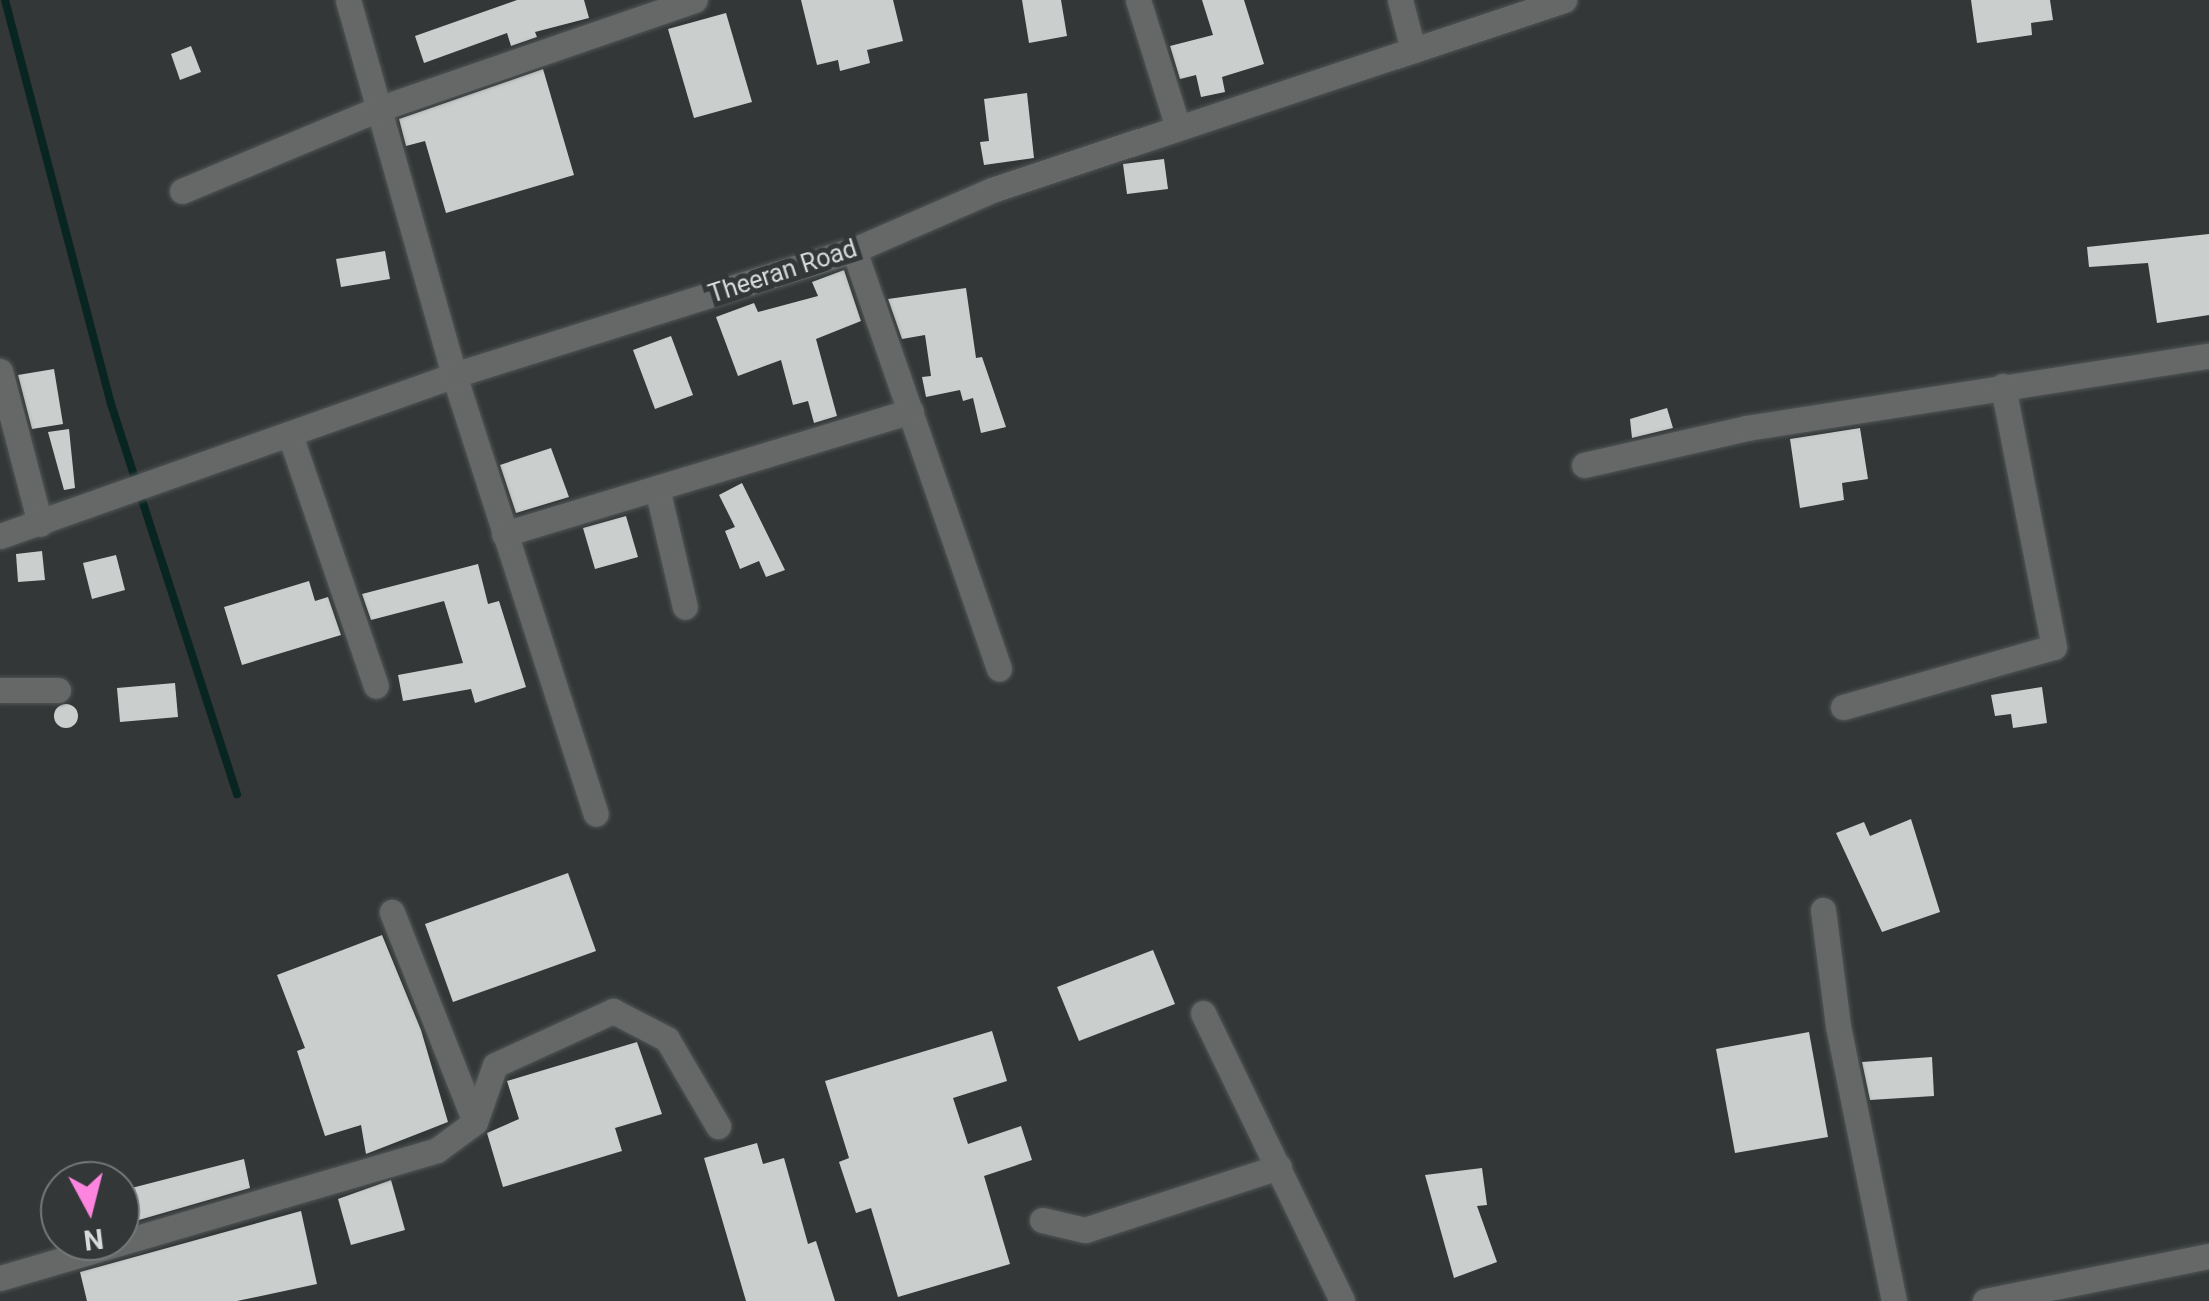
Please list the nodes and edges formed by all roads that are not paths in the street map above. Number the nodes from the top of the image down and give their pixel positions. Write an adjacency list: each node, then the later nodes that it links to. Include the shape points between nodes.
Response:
1 (348, 0): 7 (street)
2 (695, 0): 7 (street)
3 (1138, 0): 8 (street)
4 (1400, 0): 6 (street)
5 (1564, 0): 6 (street, Theeran Road)
6 (1414, 50): 8 (street, Theeran Road)
7 (378, 109): 9 (street); 13 (street)
8 (1178, 128): 10 (street, Theeran Road, via 992,190)
9 (182, 190)
10 (854, 250): 13 (street, Theeran Road); 15 (street)
11 (2209, 356): 14 (street)
12 (0, 371): 19 (street)
13 (454, 375): 16 (street, Theeran Road); 20 (street)
14 (2003, 386): 17 (street, via 1746,428); 27 (street, via 2054,647)
15 (911, 411): 18 (street); 23 (street)
16 (290, 435): 19 (street, Theeran Road); 24 (street)
17 (1584, 464)
18 (656, 488): 20 (street); 22 (street)
19 (40, 524): 21 (street, Theeran Road)
20 (504, 534): 28 (street)
21 (0, 536)
22 (686, 607)
23 (998, 669)
24 (376, 686)
25 (0, 690): 26 (street)
26 (58, 690)
27 (1843, 707)
28 (596, 814)
29 (1823, 910): 39 (street, via 1838,1026)
30 (392, 912): 32 (street)
31 (1202, 1013): 34 (street)
32 (475, 1122): 33 (street, via 494,1065 613,1011 667,1040); 37 (street, via 437,1150)
33 (718, 1126)
34 (1278, 1166): 35 (street, via 1129,1220 1085,1230); 38 (street)
35 (1042, 1220)
36 (2209, 1256): 40 (street)
37 (0, 1278)
38 (1342, 1301)
39 (1894, 1301)
40 (1985, 1301)

